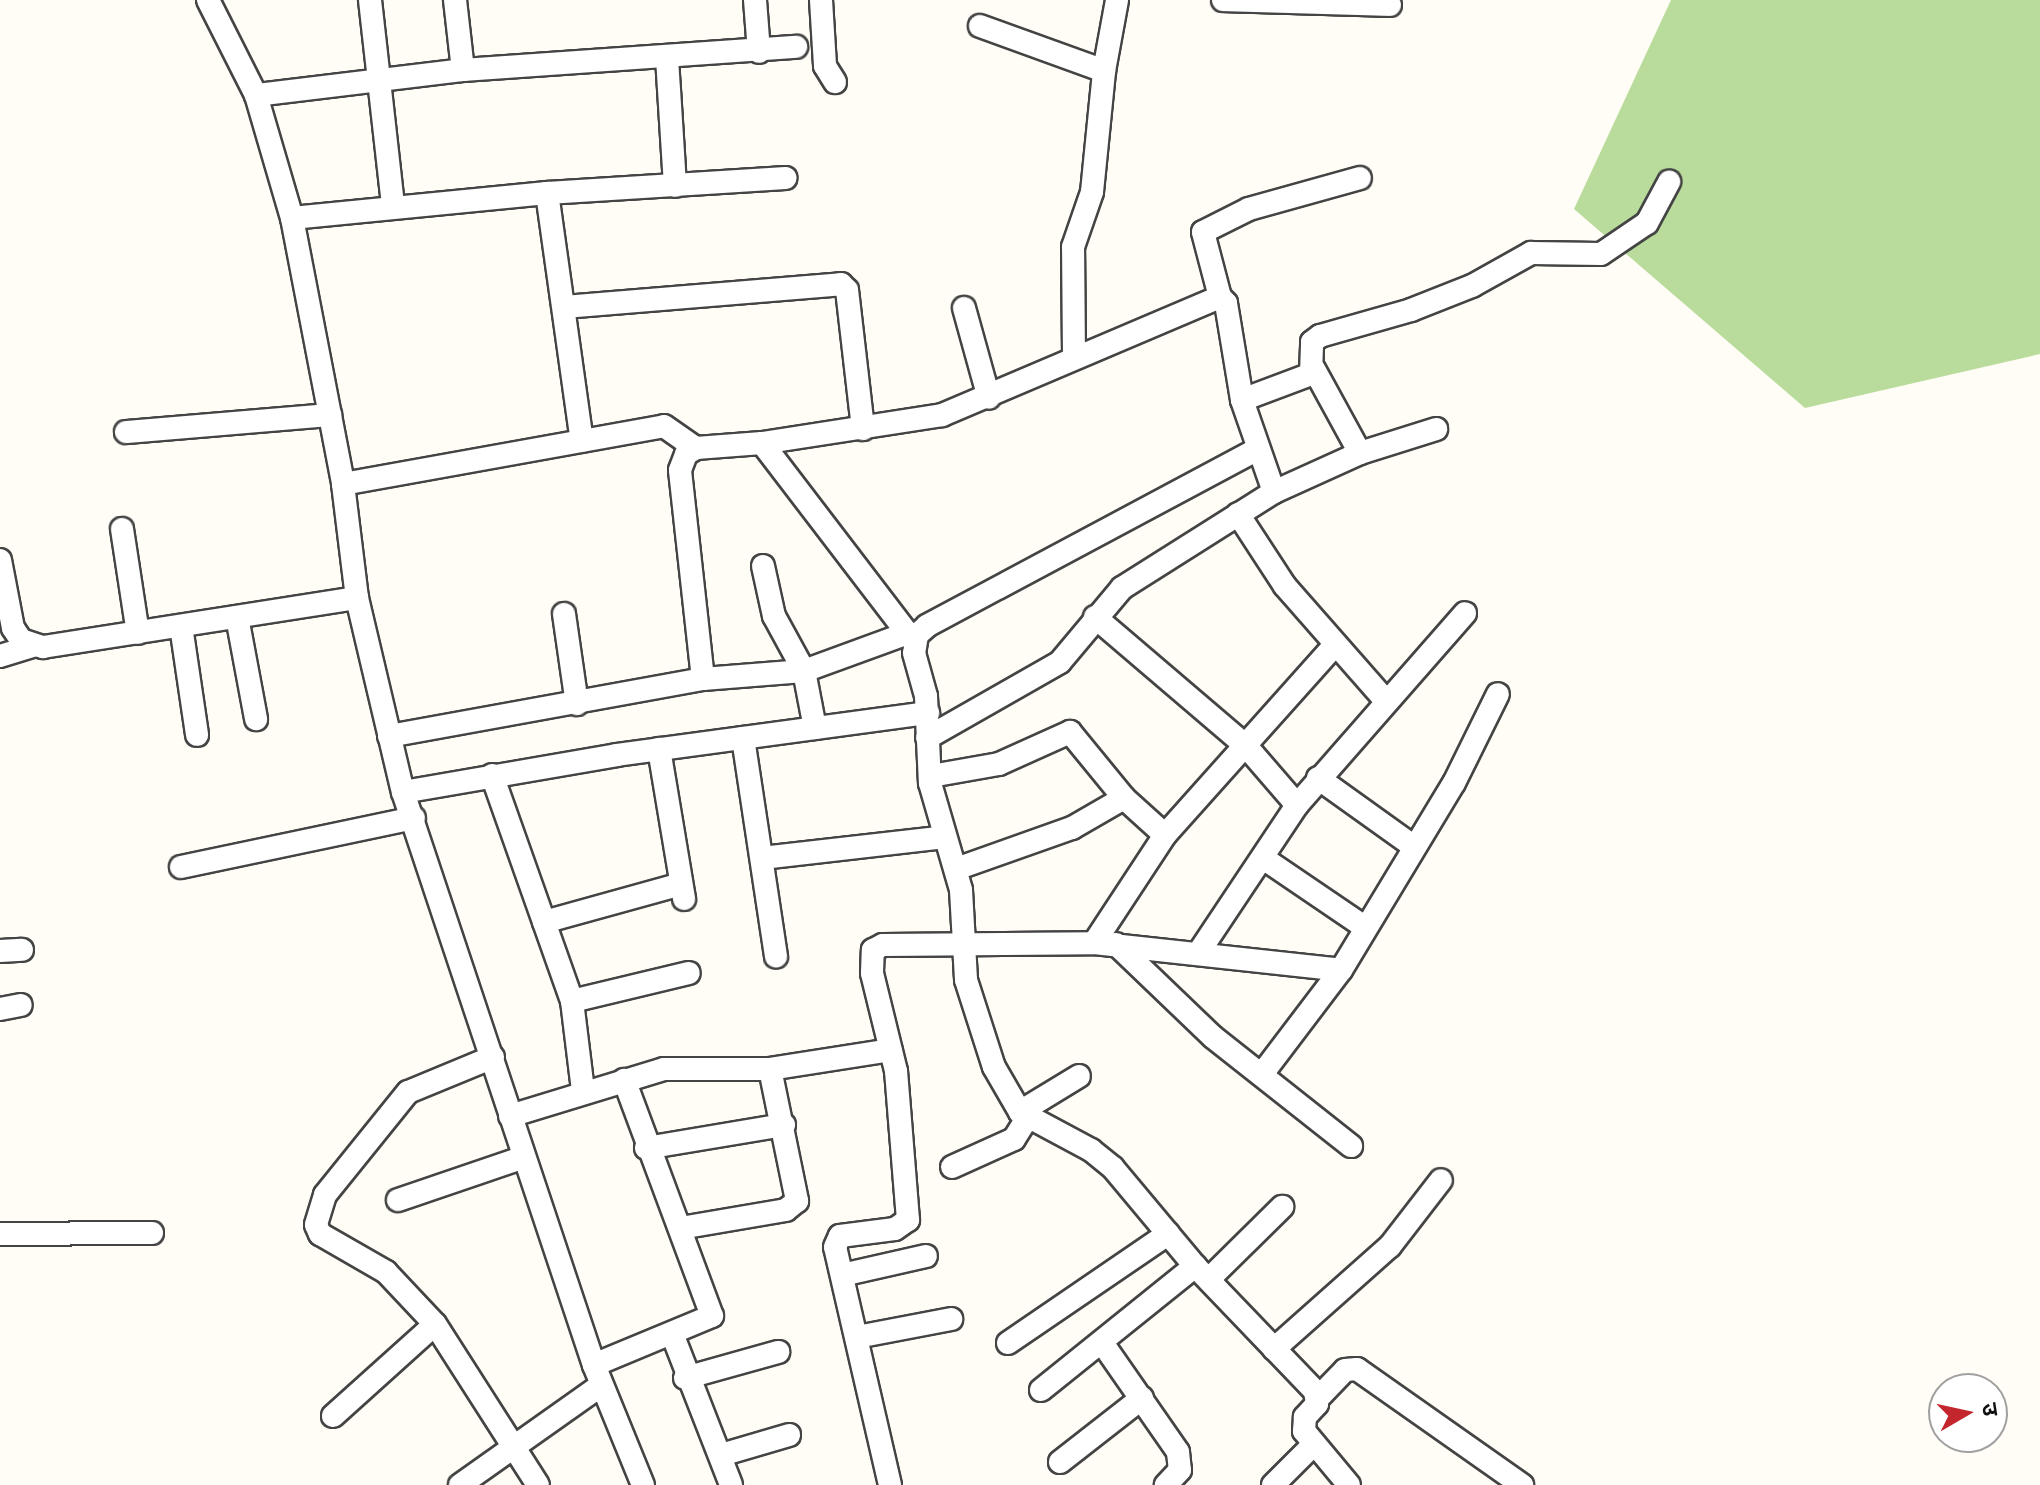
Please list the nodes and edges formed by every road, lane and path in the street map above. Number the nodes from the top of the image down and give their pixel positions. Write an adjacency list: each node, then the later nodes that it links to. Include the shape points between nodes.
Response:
1 (208, 0): 17 (street)
2 (370, 0): 15 (street)
3 (455, 0): 13 (street)
4 (755, 0): 11 (street)
5 (821, 0): 16 (street, via 825,66)
6 (1117, 0): 14 (street)
7 (1223, 0): 8 (street)
8 (1390, 5)
9 (980, 26): 14 (street)
10 (796, 47): 11 (street)
11 (759, 52): 12 (street)
12 (667, 58): 13 (street); 21 (street)
13 (463, 70): 15 (street)
14 (1104, 71): 28 (street, via 1098,156 1071,269)
15 (380, 80): 17 (street); 23 (street)
16 (835, 82)
17 (256, 95): 24 (street)
18 (786, 178): 21 (street)
19 (1360, 178): 25 (street, via 1273,201 1208,228 1202,237)
20 (1669, 182): 29 (street, via 1647,223 1601,254 1531,253 1472,286 1411,310 1320,336 1312,342)
21 (675, 186): 22 (street)
22 (547, 193): 23 (street); 26 (street)
23 (393, 206): 24 (street)
24 (292, 218): 32 (street)
25 (1220, 297): 28 (street); 31 (street, via 1226,303)
26 (564, 307): 33 (street, via 841,284 847,290); 36 (street)
27 (964, 308): 30 (street)
28 (1074, 356): 30 (street)
29 (1314, 369): 31 (street, via 1307,377); 40 (street)
30 (989, 398): 33 (street, via 918,422)
31 (1242, 400): 39 (street)
32 (330, 415): 35 (street); 41 (street)
33 (863, 429): 37 (street)
34 (1436, 429): 40 (street)
35 (126, 432)
36 (582, 441): 38 (street, via 664,426); 41 (street)
37 (762, 443): 38 (street); 55 (street)
38 (696, 448): 60 (street, via 683,457 680,470)
39 (1256, 450): 42 (street); 55 (street, via 1075,551 1004,582)
40 (1360, 453): 42 (street)
41 (343, 484): 47 (street)
42 (1274, 492): 43 (street)
43 (1238, 514): 52 (street, via 1153,566); 56 (street, via 1285,586)
44 (122, 529): 54 (street)
45 (0, 560): 48 (street)
46 (763, 566): 59 (street, via 774,616)
47 (357, 598): 51 (street); 68 (street)
48 (4, 599): 57 (street, via 13,628)
49 (1465, 613): 62 (street)
50 (564, 614): 63 (street)
51 (237, 617): 53 (street); 65 (street)
52 (1095, 617): 70 (street, via 1060,662); 71 (street)
53 (181, 626): 54 (street); 67 (street)
54 (138, 633): 57 (street)
55 (911, 637): 59 (street); 64 (street)
56 (1335, 645): 62 (street); 71 (street)
57 (33, 646): 58 (street)
58 (0, 656)
59 (804, 671): 60 (street); 66 (street)
60 (703, 679): 63 (street)
61 (1498, 694): 82 (street, via 1454,783)
62 (1387, 702): 75 (street)
63 (577, 704): 68 (street)
64 (928, 713): 66 (street); 70 (street)
65 (256, 719)
66 (815, 728): 69 (street)
67 (197, 735)
68 (389, 736): 76 (street)
69 (743, 738): 72 (street); 83 (street)
70 (927, 738): 74 (street)
71 (1246, 746): 78 (street); 80 (street)
72 (659, 749): 73 (street); 87 (street, via 682,892)
73 (492, 775): 76 (street); 87 (street)
74 (931, 776): 77 (street, via 999,764 1070,732); 81 (street)
75 (1318, 778): 78 (street); 82 (street)
76 (403, 792): 79 (street)
77 (1124, 798): 80 (street); 86 (street, via 1072,828)
78 (1297, 805): 84 (street)
79 (414, 818): 85 (street); 97 (street)
80 (1165, 835): 90 (street)
81 (945, 837): 83 (street); 86 (street)
82 (1413, 846): 88 (street)
83 (762, 858): 92 (street)
84 (1263, 858): 88 (street); 91 (street)
85 (181, 867)
86 (956, 869): 89 (street)
87 (544, 922): 95 (street)
88 (1363, 926): 93 (street)
89 (963, 943): 90 (street); 96 (street, via 883,945 873,950 872,973); 103 (street, via 966,980 994,1067)
90 (1105, 944): 91 (street); 99 (street)
91 (1199, 952): 93 (street)
92 (776, 957)
93 (1341, 970): 99 (street)
94 (689, 973): 95 (street)
95 (572, 1001): 102 (street)
96 (891, 1050): 98 (street); 119 (street, via 908,1220 895,1229 840,1236 835,1247)
97 (493, 1057): 104 (street); 121 (street, via 408,1092 325,1195 316,1220 320,1234 386,1272)
98 (770, 1069): 101 (street, via 711,1065); 105 (street)
99 (1262, 1074): 106 (street)
100 (1079, 1076): 103 (street)
101 (624, 1080): 102 (street); 107 (street)
102 (583, 1091): 104 (street)
103 (1024, 1115): 109 (street, via 1014,1139); 116 (street, via 1091,1150 1113,1168)
104 (510, 1116): 108 (street)
105 (784, 1125): 107 (street); 113 (street, via 799,1195 794,1206)
106 (1351, 1146)
107 (646, 1148): 113 (street)
108 (524, 1157): 111 (street); 128 (street)
109 (952, 1167)
110 (1441, 1180): 126 (street, via 1390,1246)
111 (398, 1200)
112 (1282, 1207): 118 (street)
113 (681, 1228): 122 (street, via 713,1310 706,1322)
114 (152, 1233): 115 (street)
115 (0, 1234)
116 (1168, 1234): 118 (street); 124 (street)
117 (926, 1256): 119 (street)
118 (1202, 1272): 125 (street); 126 (street)
119 (842, 1275): 123 (street)
120 (951, 1319): 123 (street)
121 (435, 1324): 133 (street); 135 (street)
122 (673, 1336): 128 (street); 129 (street)
123 (857, 1337): 143 (street)
124 (1008, 1343)
125 (1103, 1344): 130 (street); 132 (street)
126 (1274, 1349): 131 (street)
127 (778, 1352): 129 (street)
128 (597, 1375): 135 (street); 141 (street)
129 (685, 1378): 137 (street)
130 (1041, 1390)
131 (1319, 1397): 136 (street, via 1304,1422); 147 (street, via 1345,1370 1357,1369)
132 (1142, 1398): 138 (street); 144 (street, via 1178,1452 1180,1470)
133 (333, 1416)
134 (789, 1435): 137 (street)
135 (513, 1445): 139 (street); 140 (street)
136 (1313, 1445): 145 (street); 146 (street)
137 (721, 1455): 142 (street)
138 (1060, 1462)
139 (460, 1485)
140 (538, 1485)
141 (643, 1485)
142 (731, 1485)
143 (890, 1485)
144 (1166, 1485)
145 (1273, 1485)
146 (1349, 1485)
147 (1522, 1485)

